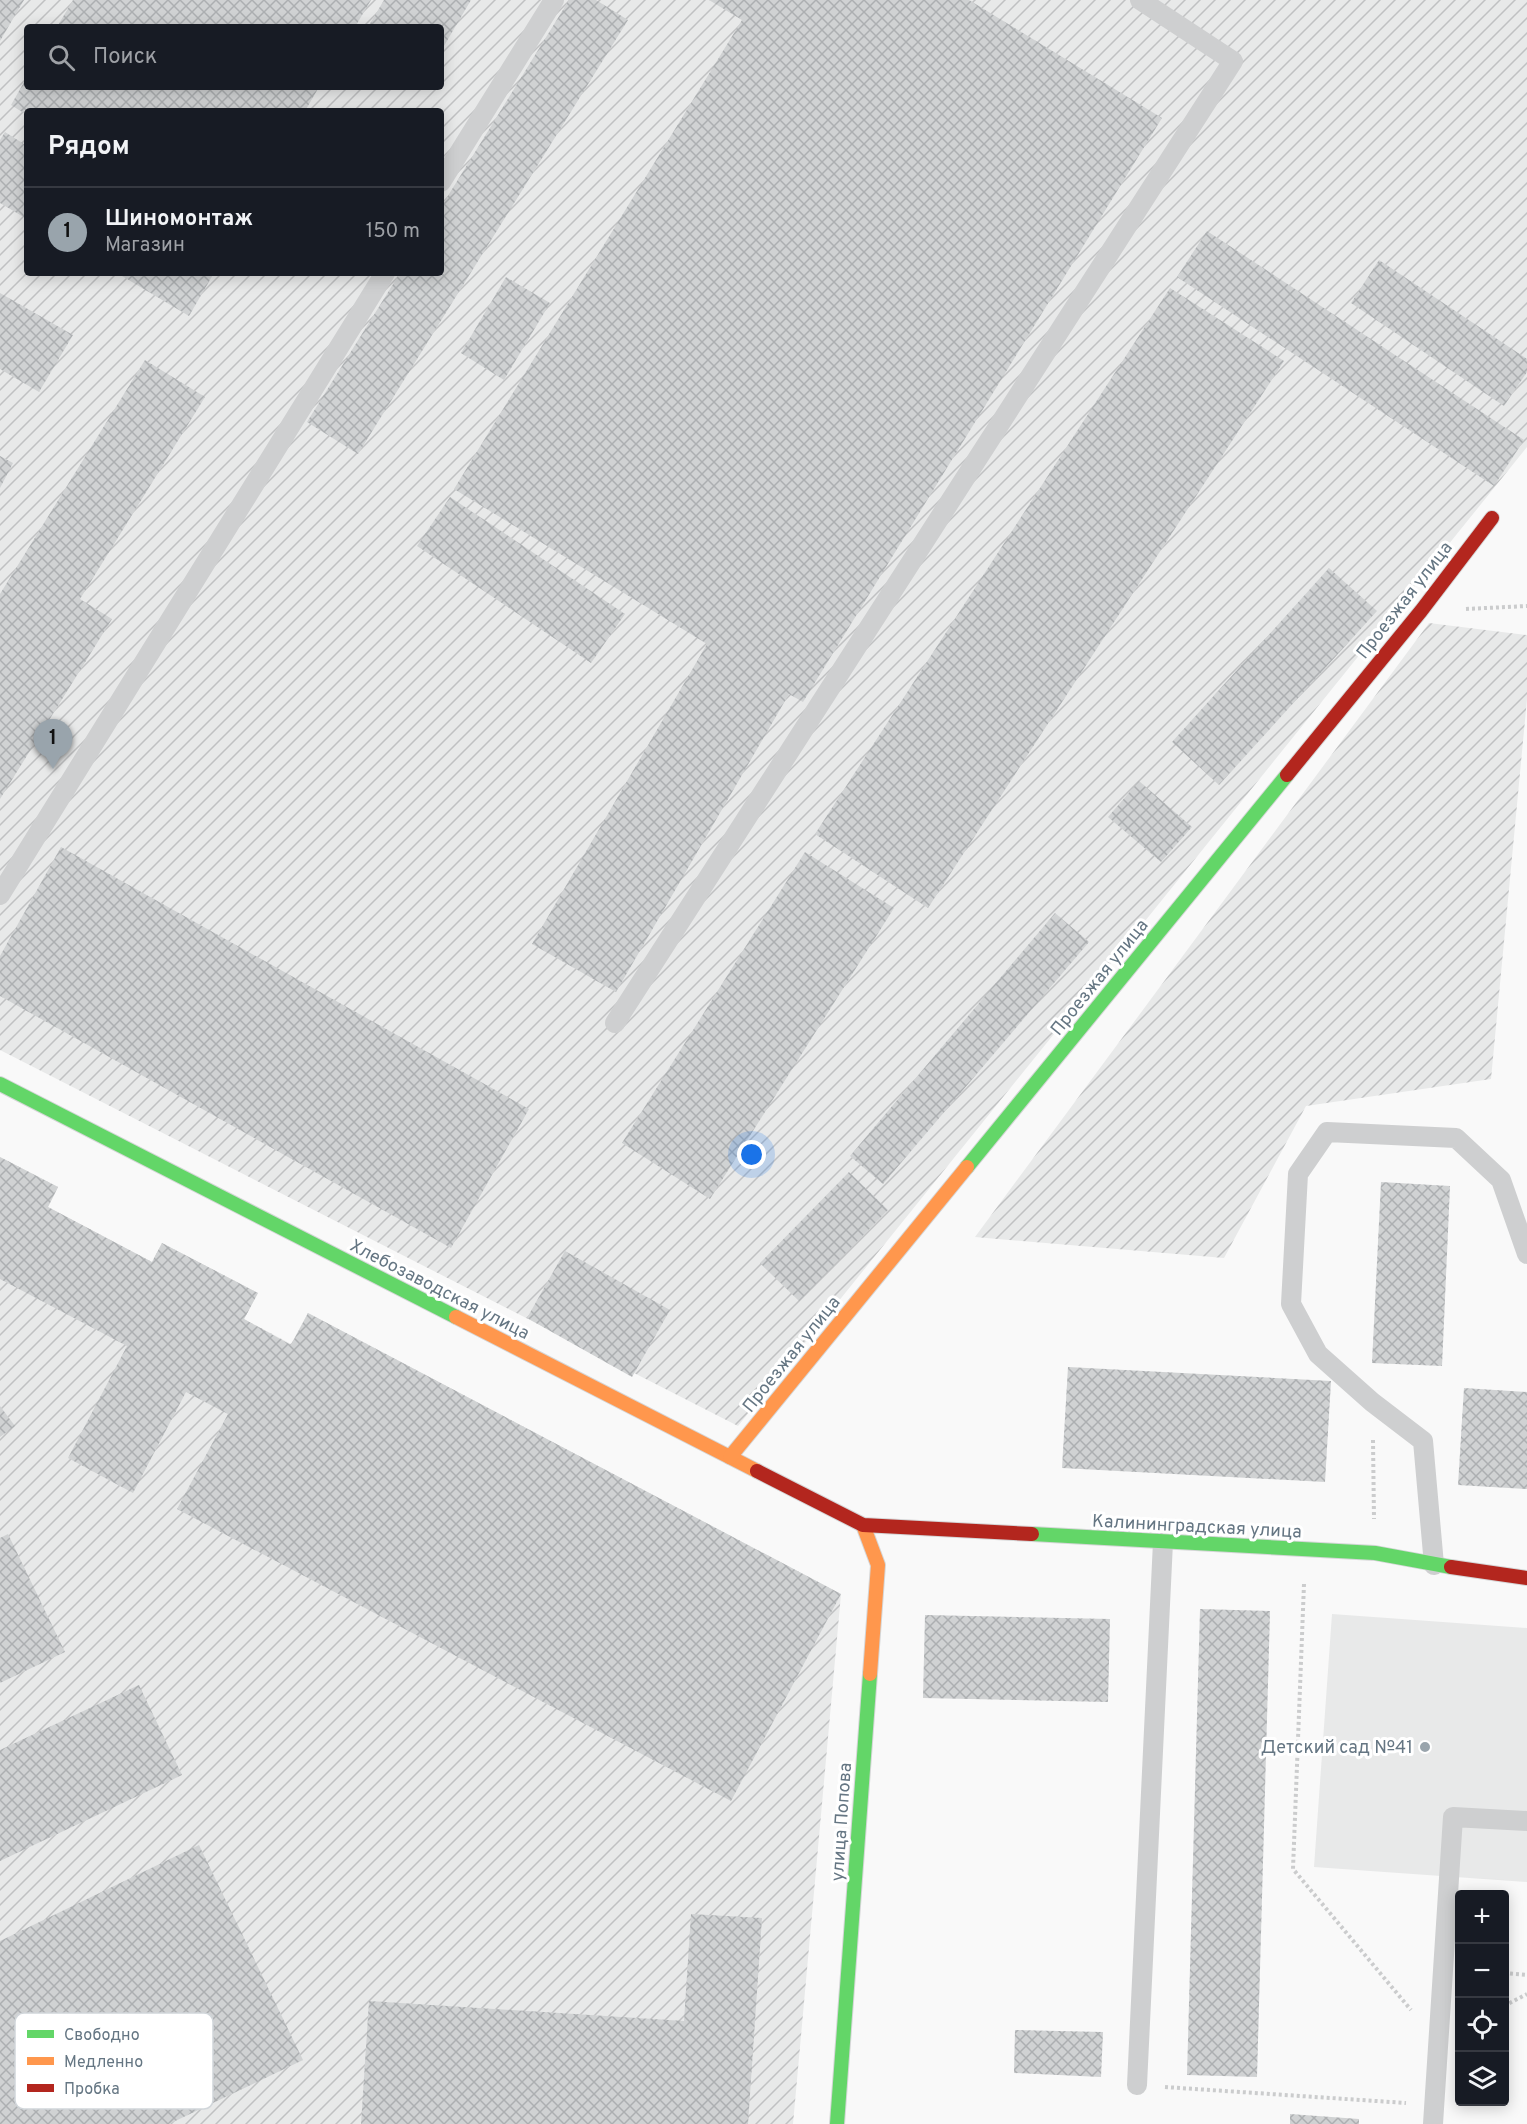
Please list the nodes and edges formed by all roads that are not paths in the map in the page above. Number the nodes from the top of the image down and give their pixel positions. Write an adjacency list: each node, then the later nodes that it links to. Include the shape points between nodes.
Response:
1 (554, 0): 3 (lane)
2 (1140, 0): 7 (lane, via 1233,60)
3 (444, 177)
4 (383, 276): 6 (lane)
5 (1491, 518): 10 (street, Проезжая улица, via 1421,611)
6 (0, 896)
7 (615, 1023)
8 (0, 1084): 10 (street, Хлебозаводская улица)
9 (1527, 1254): 13 (lane, via 1501,1180 1456,1138 1327,1132 1298,1174 1291,1304 1318,1354 1423,1441)
10 (730, 1457): 11 (street, Хлебозаводская улица)
11 (863, 1525): 12 (street, Калининградская улица); 18 (street, улица Попова, via 878,1565)
12 (1163, 1542): 13 (street, Калининградская улица, via 1375,1553); 16 (lane)
13 (1434, 1565): 14 (street, Калининградская улица)
14 (1527, 1578)
15 (1527, 1821): 17 (lane, via 1453,1816)
16 (1137, 2085)
17 (1434, 2114)
18 (837, 2124)

